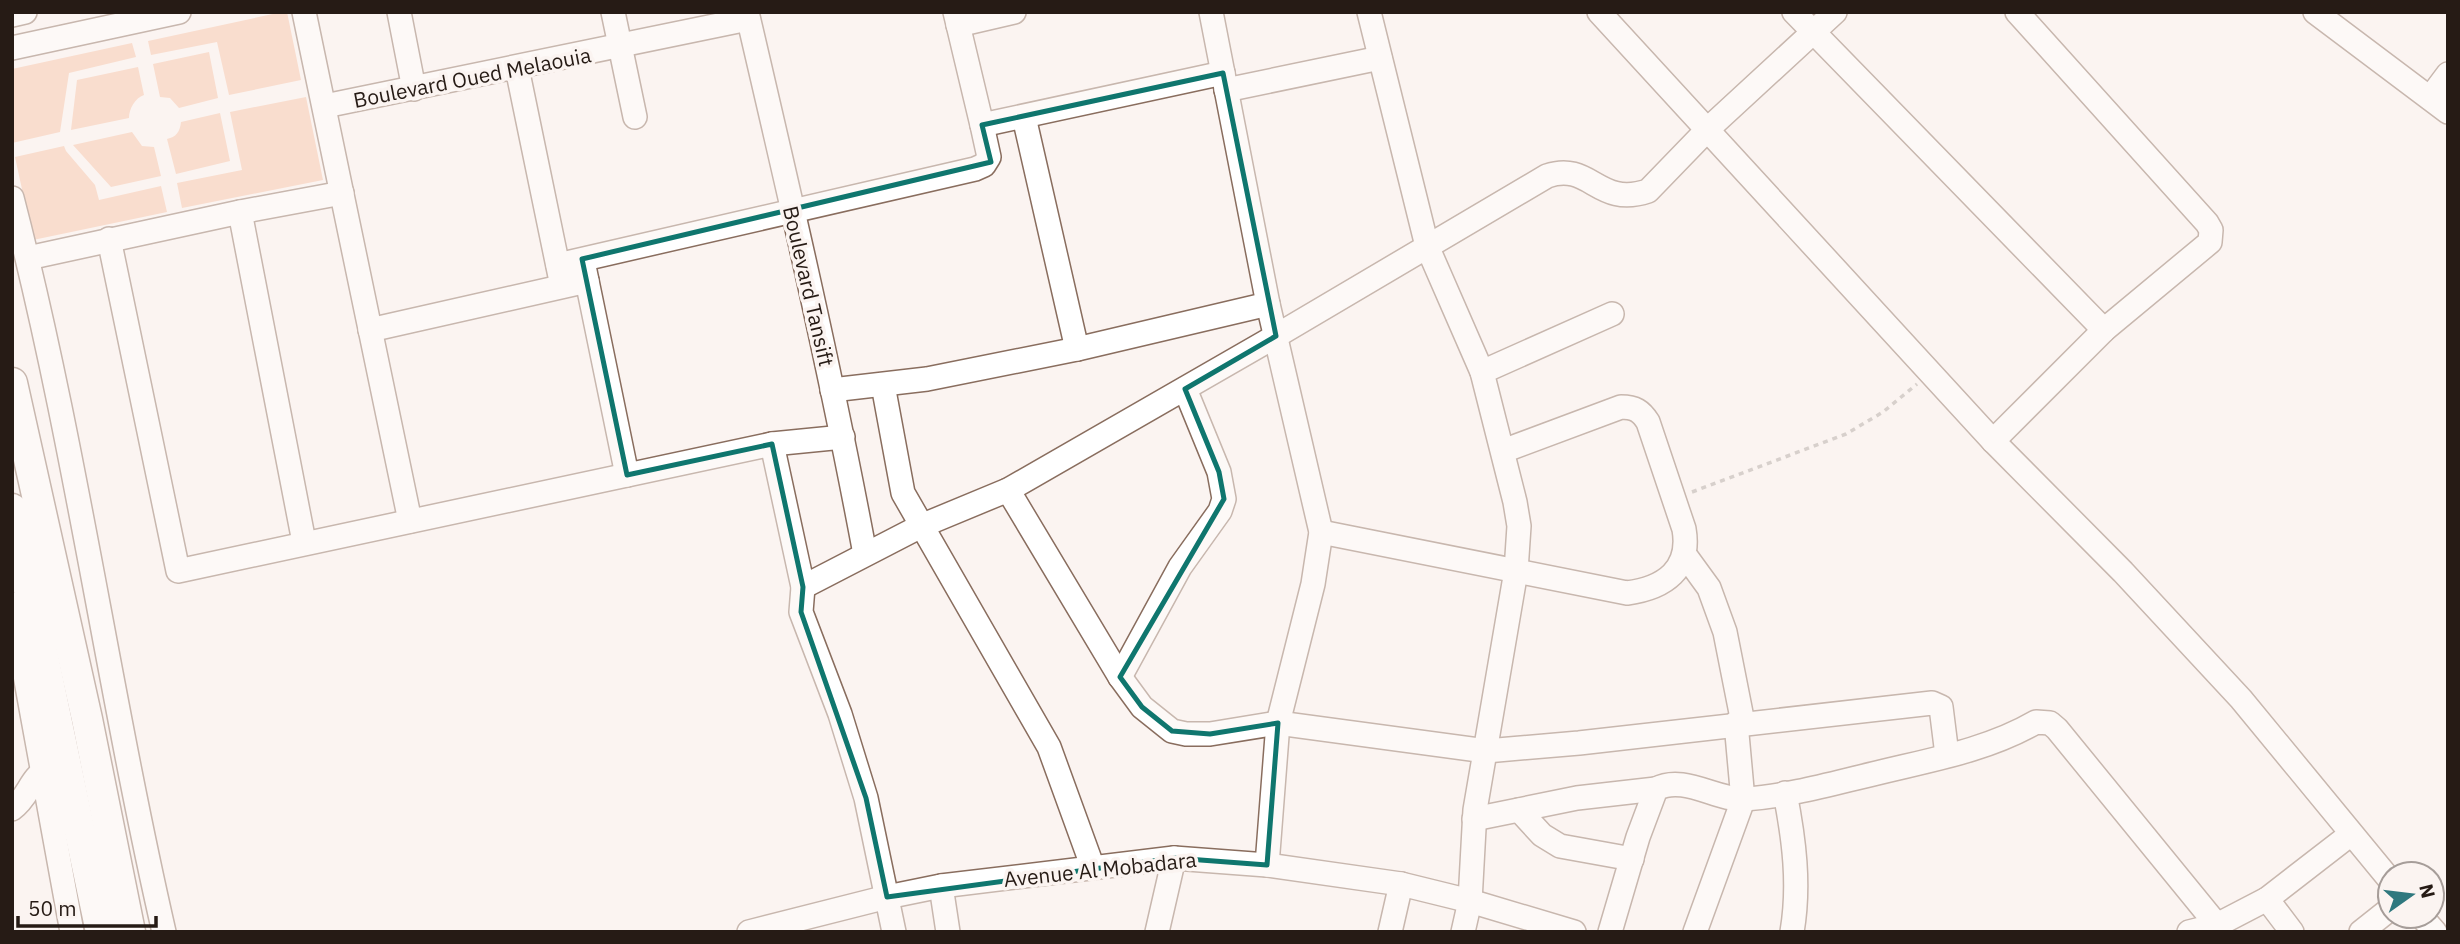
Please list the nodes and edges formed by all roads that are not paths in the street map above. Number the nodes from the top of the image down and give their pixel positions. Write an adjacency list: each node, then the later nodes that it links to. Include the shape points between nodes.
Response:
1 (25, 12): 14 (street)
2 (179, 12): 19 (street)
3 (303, 12): 26 (street)
4 (399, 12): 24 (street)
5 (612, 12): 18 (street)
6 (1014, 12): 16 (street)
7 (1211, 12): 23 (street)
8 (1368, 12): 20 (street)
9 (1599, 12): 31 (street)
10 (1794, 12): 17 (street)
11 (1835, 12): 17 (street)
12 (2017, 12): 44 (street, via 2211,230 2210,242)
13 (2315, 12): 25 (street)
14 (12, 15)
15 (748, 16): 18 (street, Boulevard Oued Melaouia); 34 (street, Boulevard Tansift)
16 (956, 19): 30 (street)
17 (1813, 33): 31 (street); 44 (street)
18 (620, 47): 21 (street, Boulevard Oued Melaouia); 28 (street)
19 (12, 48)
20 (1380, 58): 23 (street); 37 (street)
21 (517, 68): 24 (street, Boulevard Oued Melaouia); 40 (street)
22 (2448, 74): 25 (street)
23 (1224, 82): 29 (street); 41 (street)
24 (414, 89): 26 (street, Boulevard Oued Melaouia)
25 (2430, 98): 27 (street)
26 (325, 106): 32 (street)
27 (2448, 113)
28 (635, 117)
29 (1024, 117): 30 (street); 46 (street)
30 (982, 125): 34 (street, via 989,153 984,165)
31 (1708, 129): 37 (street, via 1648,191 1623,196 1605,192 1576,173 1556,173); 53 (street)
32 (342, 194): 35 (street); 43 (street)
33 (12, 198): 38 (street)
34 (792, 210): 39 (street); 51 (street, Boulevard Tansift)
35 (240, 212): 36 (street); 62 (street)
36 (109, 239): 38 (street); 62 (street, via 178,571)
37 (1427, 246): 45 (street); 47 (street)
38 (28, 258): 71 (street)
39 (584, 270): 40 (street); 56 (street)
40 (560, 276): 43 (street)
41 (1268, 304): 45 (street); 46 (street)
42 (1612, 314): 47 (street)
43 (370, 330): 59 (street)
44 (2104, 330): 53 (street)
45 (1276, 336): 50 (street); 61 (street)
46 (1077, 349): 49 (street)
47 (1482, 372): 55 (street)
48 (12, 383): 74 (main road)
49 (883, 385): 51 (street); 60 (street, via 903,493)
50 (1185, 389): 57 (street); 68 (street, via 1219,472 1224,499 1180,567)
51 (832, 390): 52 (street, Boulevard Tansift)
52 (843, 437): 54 (street); 63 (street, Boulevard Tansift)
53 (1993, 441): 84 (street, via 2241,699)
54 (772, 444): 56 (street); 66 (street)
55 (1503, 451): 64 (street, via 1621,407 1639,410 1648,422 1684,529); 65 (street, via 1519,526)
56 (627, 475): 59 (street)
57 (1008, 490): 60 (street); 68 (street)
58 (12, 509): 74 (main road)
59 (410, 521): 62 (street)
60 (921, 526): 63 (street); 89 (street, via 1049,747)
61 (1321, 532): 65 (street); 69 (street, via 1313,584)
62 (304, 542)
63 (865, 554): 66 (street)
64 (1685, 555): 65 (street, via 1667,579 1628,593); 70 (street, via 1709,588 1725,632)
65 (1516, 571): 72 (street)
66 (803, 587): 92 (street, via 801,612 866,797)
67 (12, 604): 74 (street)
68 (1120, 677): 69 (street, via 1142,707 1172,731 1210,734)
69 (1278, 723): 72 (street); 88 (street)
70 (1739, 723): 72 (street); 73 (street, via 1932,703 1941,707); 79 (street)
71 (127, 751): 74 (street); 77 (street)
72 (1486, 751): 83 (street)
73 (1947, 755): 76 (street); 96 (street, via 2036,722 2050,723)
74 (67, 763): 78 (main road); 80 (main road); 81 (street, via 33,782)
75 (1657, 789): 79 (street, via 1664,785 1689,787); 82 (street); 86 (street)
76 (1785, 793): 79 (street); 111 (street, via 1794,839)
77 (136, 796): 80 (street); 101 (street)
78 (61, 800): 81 (street); 98 (street); 99 (main road)
79 (1743, 800): 110 (street)
80 (103, 804): 100 (main road)
81 (17, 805)
82 (1519, 810): 83 (street); 86 (street, via 1542,835 1560,846)
83 (1474, 819): 94 (street)
84 (2351, 834): 87 (street); 93 (street)
85 (1174, 858): 88 (street, Avenue Al Mobadara); 89 (street, Avenue Al Mobadara); 105 (street)
86 (1632, 859): 109 (street)
87 (2376, 863)
88 (1267, 865): 90 (street, Avenue Al Mobadara)
89 (1093, 868): 91 (street, Avenue Al Mobadara)
90 (1401, 884): 94 (street, Avenue Al Mobadara); 106 (street)
91 (941, 886): 92 (street, Avenue Al Mobadara); 104 (street)
92 (887, 897): 102 (street, Avenue Al Mobadara); 103 (street)
93 (2267, 899): 96 (street); 113 (street)
94 (1470, 901): 97 (street, Avenue Al Mobadara); 107 (street)
95 (2376, 920): 114 (street)
96 (2217, 925): 112 (street)
97 (1546, 928): 108 (street, Avenue Al Mobadara)
98 (72, 932)
99 (101, 932)
100 (130, 932)
101 (164, 932)
102 (749, 932)
103 (894, 932)
104 (948, 932)
105 (1157, 932)
106 (1390, 932)
107 (1463, 932)
108 (1574, 932)
109 (1610, 932)
110 (1695, 932)
111 (1792, 932)
112 (2189, 932)
113 (2292, 932)
114 (2361, 932)

